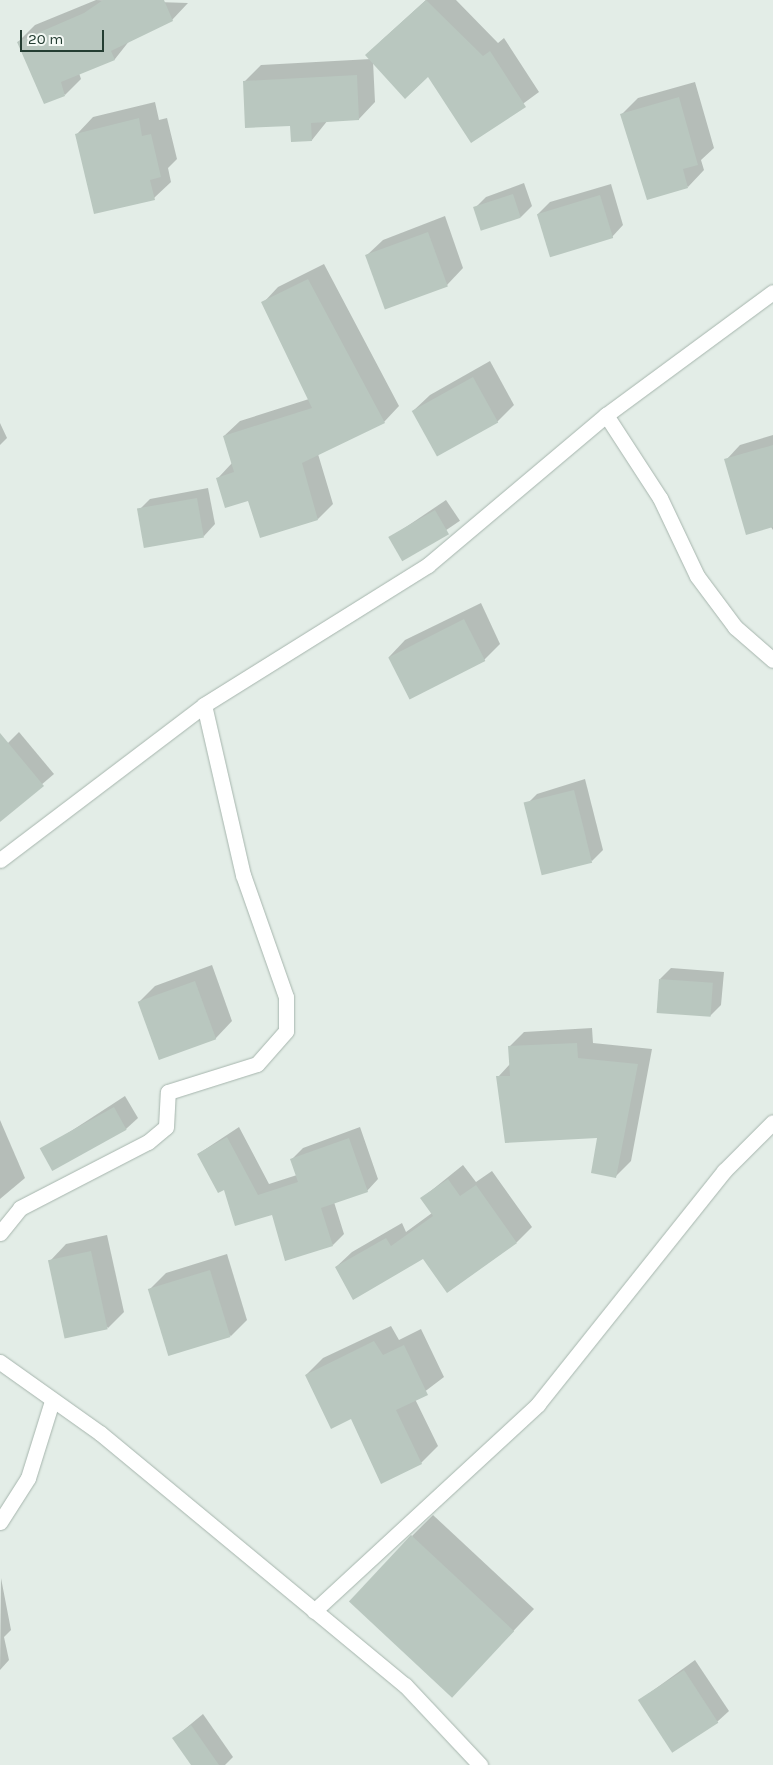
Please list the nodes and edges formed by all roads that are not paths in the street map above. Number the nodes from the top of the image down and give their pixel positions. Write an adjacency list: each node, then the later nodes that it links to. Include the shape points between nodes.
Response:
1 (773, 292): 2 (street)
2 (606, 416): 3 (street, via 660,498 697,576 735,627); 4 (street, via 428,565)
3 (773, 660)
4 (204, 705): 5 (street); 7 (street, via 243,875 286,997 286,1031 257,1064 168,1092 166,1127 148,1142 20,1208)
5 (0, 860)
6 (773, 1122): 11 (street, via 672,1234 538,1404)
7 (0, 1233)
8 (0, 1362): 9 (street)
9 (52, 1401): 10 (street, via 28,1478); 11 (street, via 100,1433)
10 (0, 1522)
11 (314, 1611): 12 (street, via 405,1685)
12 (480, 1765)

